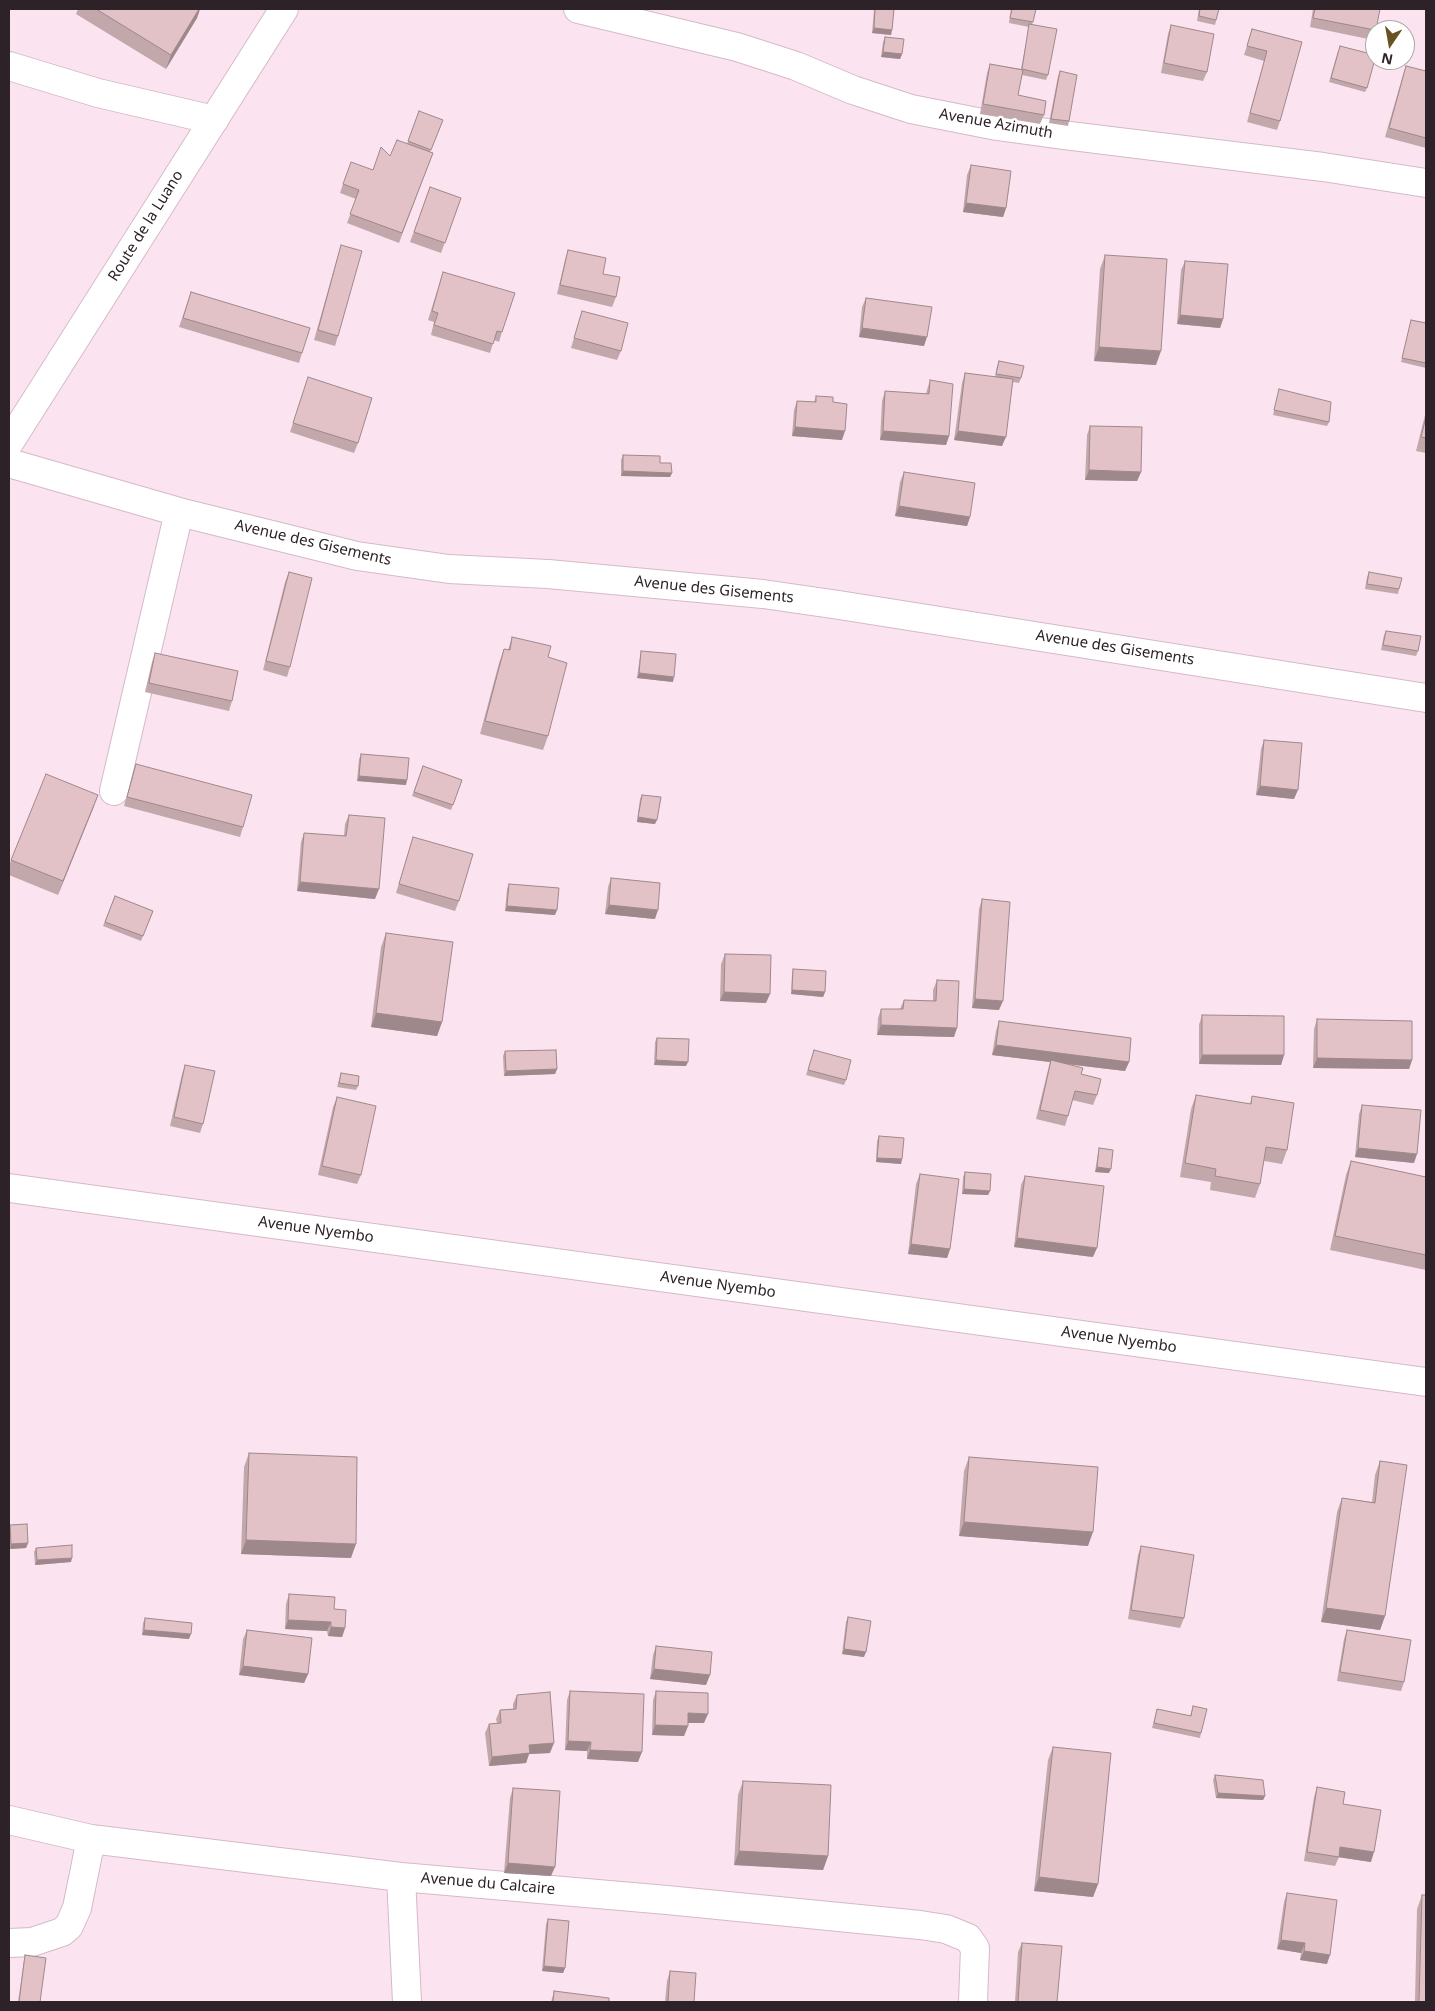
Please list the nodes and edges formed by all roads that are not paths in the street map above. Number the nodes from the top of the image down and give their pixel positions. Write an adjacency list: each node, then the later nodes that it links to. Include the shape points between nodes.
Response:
1 (284, 9): 4 (street, Route de la Luano)
2 (578, 9): 5 (street, Avenue Azimuth, via 737,47 911,109 1063,136 1323,167)
3 (9, 66): 4 (street, via 98,94)
4 (214, 120): 6 (street, Route de la Luano)
5 (1426, 183)
6 (9, 443)
7 (9, 463): 8 (street, Avenue des Gisements)
8 (179, 512): 9 (street, Avenue des Gisements, via 356,556 449,569 548,574 773,596); 10 (street)
9 (1426, 698)
10 (114, 791)
11 (9, 1188): 12 (street, Avenue Nyembo)
12 (1426, 1382)
13 (9, 1820): 14 (street, Avenue du Calcaire)
14 (91, 1839): 15 (street, Avenue du Calcaire); 16 (street, via 77,1908 69,1926 62,1932 32,1942)
15 (401, 1877): 17 (street); 18 (street, Avenue du Calcaire, via 946,1929 968,1938 975,1948)
16 (9, 1943)
17 (407, 2002)
18 (973, 2002)

